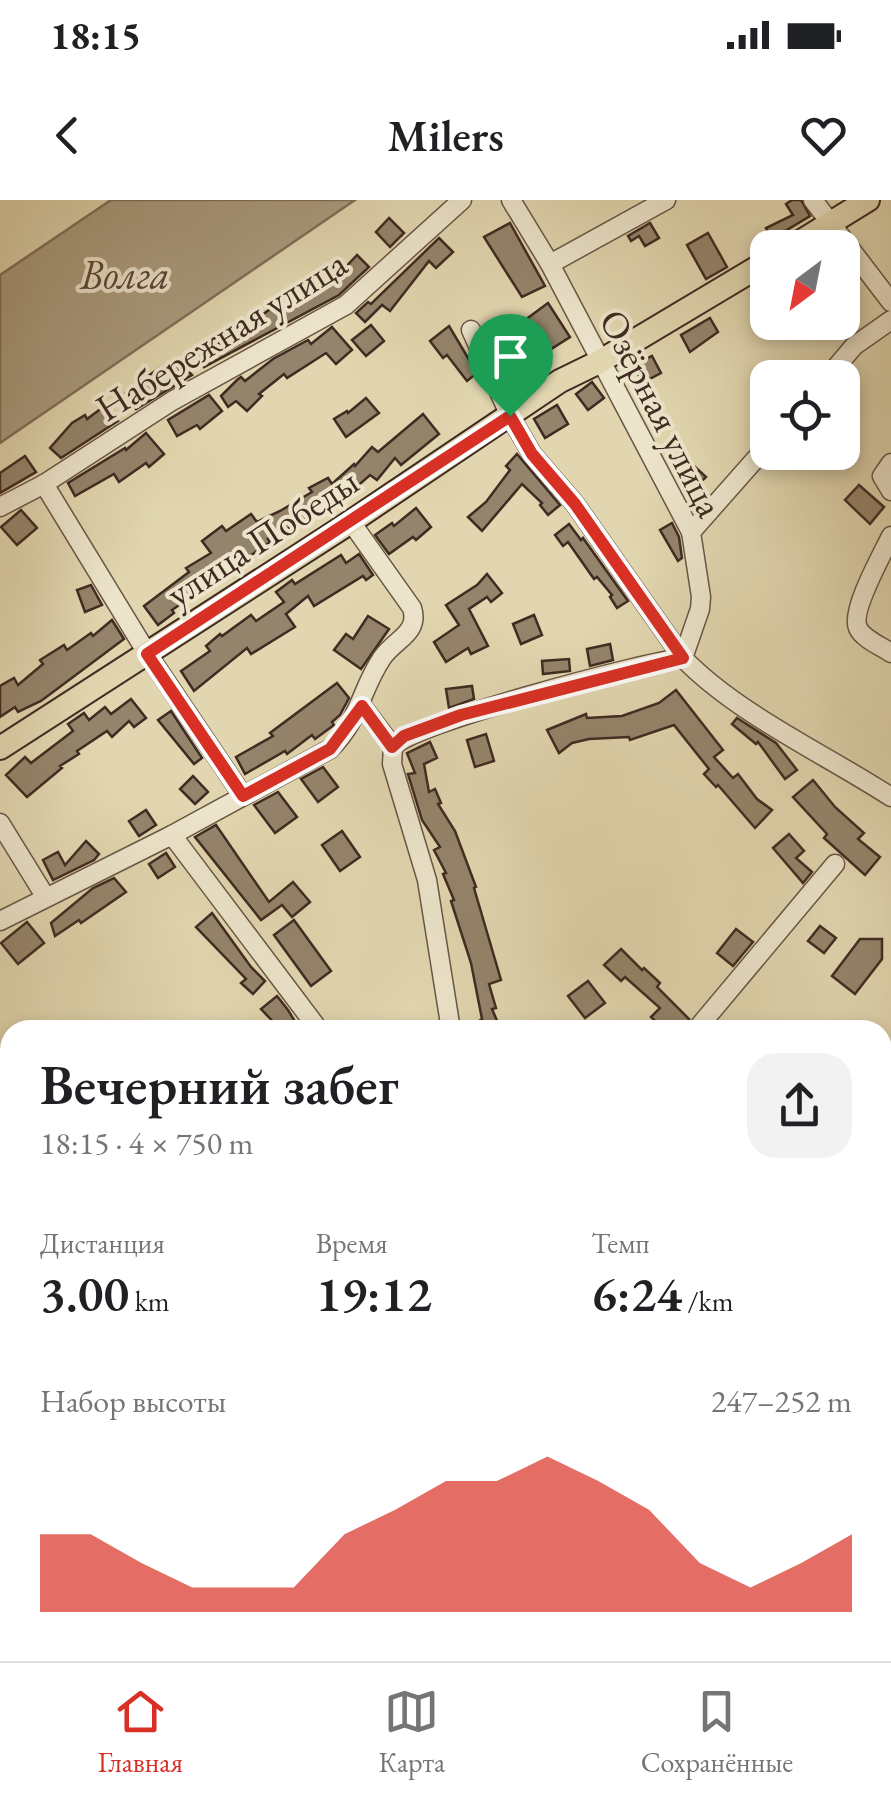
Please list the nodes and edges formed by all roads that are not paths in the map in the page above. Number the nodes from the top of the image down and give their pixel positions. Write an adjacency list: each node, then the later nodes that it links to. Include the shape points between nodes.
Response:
1 (462, 200): 18 (street, Набережная улица, via 346,304 172,401)
2 (511, 200): 8 (street, Озёрная улица)
3 (666, 200): 8 (street)
4 (814, 200): 6 (street)
5 (868, 200): 6 (main road)
6 (830, 223): 7 (main road); 10 (street)
7 (819, 230)
8 (550, 264): 14 (street, Озёрная улица)
9 (750, 273): 14 (main road, улица Победы)
10 (891, 302)
11 (891, 320): 13 (street)
12 (471, 330): 15 (street)
13 (842, 360)
14 (599, 362): 15 (main road, улица Победы); 22 (street, Озёрная улица)
15 (510, 416): 21 (main road, улица Победы); 26 (street)
16 (891, 463): 19 (street, via 882,476)
17 (750, 465): 22 (street)
18 (44, 484): 20 (street, Набережная улица); 25 (street)
19 (891, 491)
20 (0, 507)
21 (351, 522): 25 (main road, улица Победы); 27 (street, via 415,618 370,676)
22 (690, 532): 26 (street, Озёрная улица, via 701,597)
23 (891, 536): 24 (street, via 857,618 864,635)
24 (891, 652)
25 (147, 654): 29 (main road, улица Победы); 30 (street)
26 (683, 658): 28 (street, via 461,715); 31 (street, via 733,700)
27 (362, 706): 28 (street); 30 (street, via 330,749)
28 (392, 747): 38 (street, via 427,880)
29 (0, 748)
30 (243, 796): 33 (street)
31 (891, 797)
32 (0, 823): 35 (street)
33 (172, 835): 35 (street); 37 (street)
34 (835, 864): 39 (street)
35 (45, 896): 36 (street)
36 (0, 920)
37 (311, 1020)
38 (450, 1020)
39 (704, 1020)

